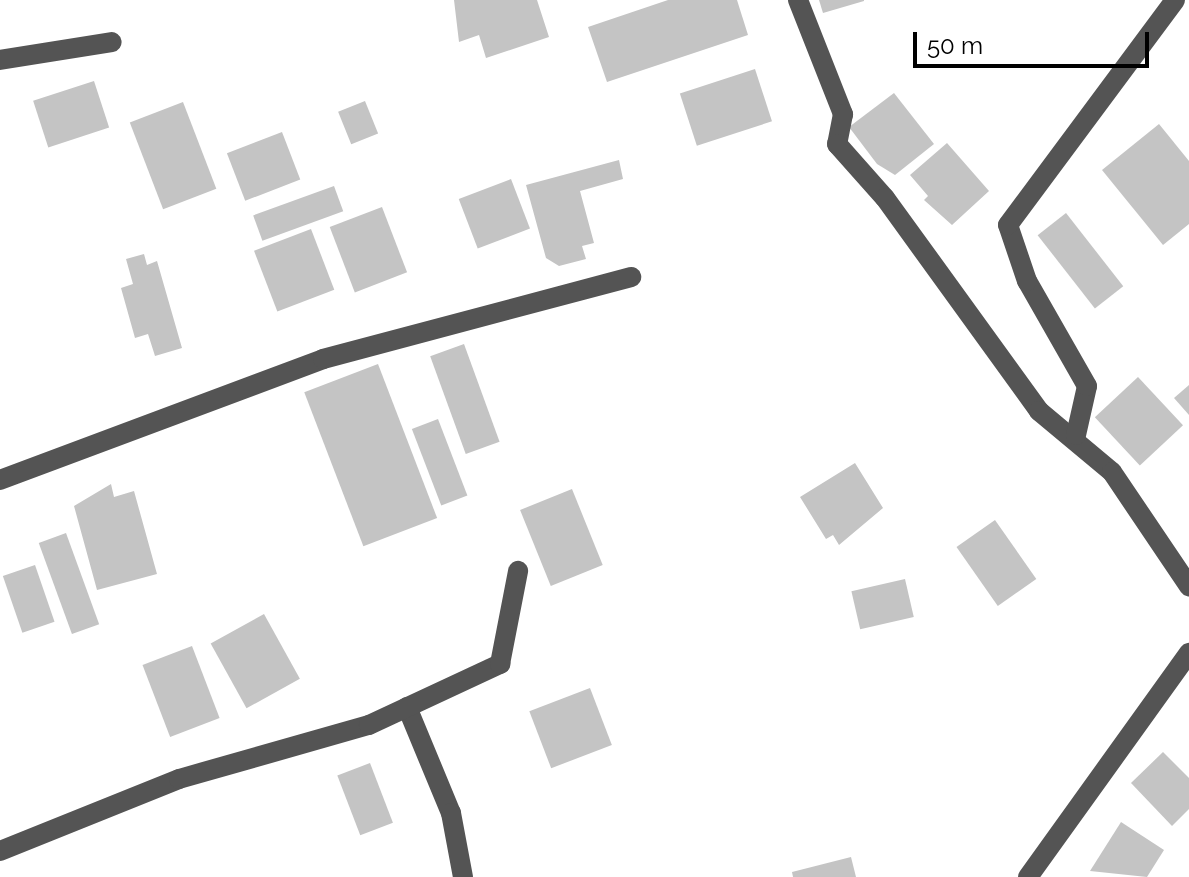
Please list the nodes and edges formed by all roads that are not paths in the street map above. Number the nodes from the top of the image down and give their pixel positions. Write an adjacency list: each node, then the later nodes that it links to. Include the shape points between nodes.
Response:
1 (798, 0): 6 (street, via 843,114 837,144 885,198 1039,411)
2 (1175, 0): 6 (street, via 1008,225 1027,281 1087,386)
3 (112, 42): 4 (street)
4 (0, 60)
5 (631, 277): 7 (street, via 323,359)
6 (1076, 435): 9 (street, via 1112,472)
7 (0, 480)
8 (518, 571): 11 (street, via 500,664)
9 (1189, 586)
10 (1189, 653): 14 (street)
11 (407, 707): 12 (street, via 369,725 179,779); 13 (street, via 451,813)
12 (0, 851)
13 (463, 877)
14 (1028, 877)

